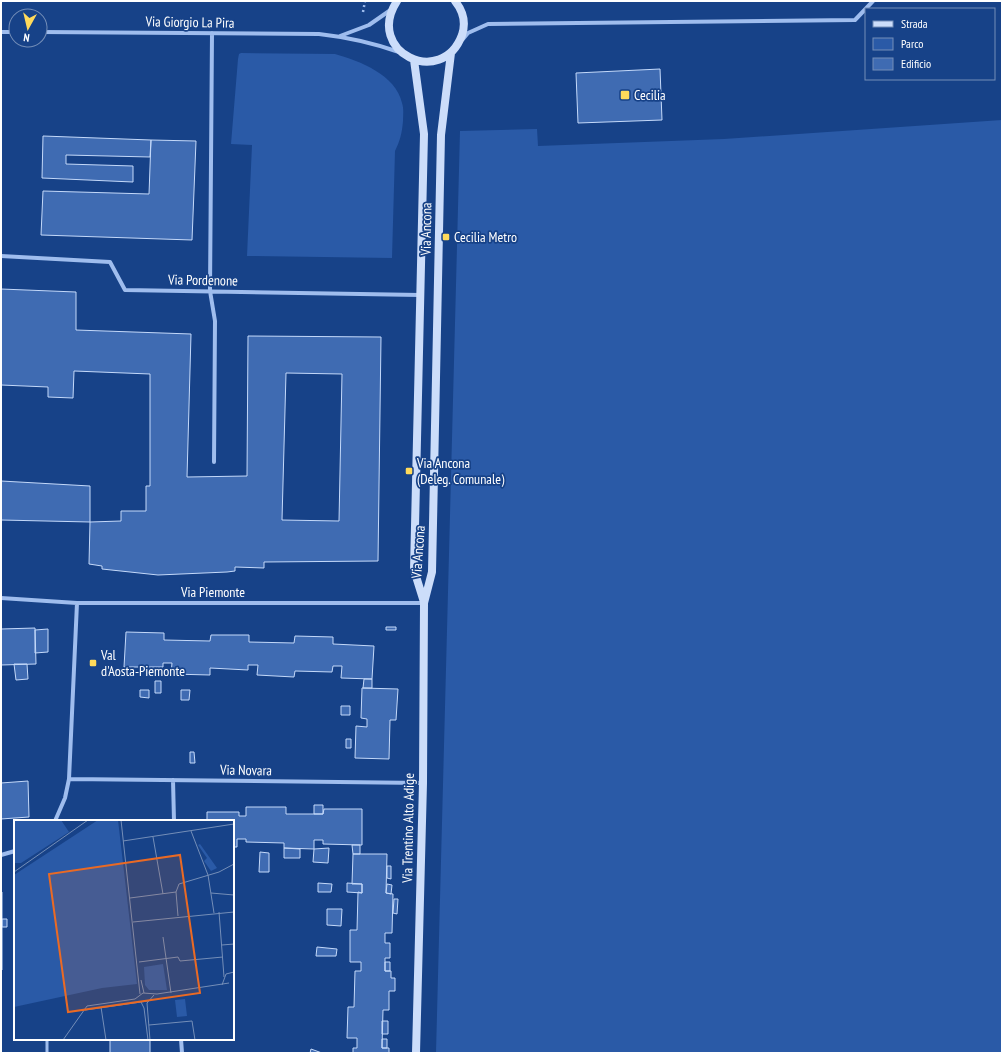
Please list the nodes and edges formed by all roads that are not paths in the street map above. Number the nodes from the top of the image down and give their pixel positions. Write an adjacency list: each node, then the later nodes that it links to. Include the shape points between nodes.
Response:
1 (397, 1): 3 (street)
2 (455, 1): 8 (street, via 464,19)
3 (392, 9): 7 (street, via 369,25); 10 (street, via 389,33)
4 (865, 9): 8 (street, via 855,20 488,24 468,33)
5 (48, 32): 6 (street, Via Giorgio La Pira)
6 (212, 33): 7 (street, Via Giorgio La Pira); 13 (street)
7 (340, 36): 10 (street, Via Giorgio La Pira)
8 (459, 43): 9 (street)
9 (451, 53): 11 (street, via 440,60); 18 (street, Via Ancona, via 441,135 432,572)
10 (403, 54): 11 (street)
11 (414, 60): 14 (street, Via Ancona, via 424,134)
12 (1, 256): 13 (street, Via Pordenone, via 110,262 125,290)
13 (210, 291): 14 (street, Via Pordenone); 15 (street, via 215,321)
14 (420, 295): 18 (street, Via Ancona, via 414,570)
15 (214, 462)
16 (1, 598): 17 (street, Via Piemonte)
17 (77, 603): 18 (street, Via Piemonte); 19 (street)
18 (424, 603): 21 (street, Via Trentino Alto Adige)
19 (69, 779): 20 (street, Via Novara); 22 (street, via 65,798)
20 (173, 780): 21 (street, Via Novara); 23 (street)
21 (423, 783): 30 (street, Via Trentino Alto Adige)
22 (55, 820)
23 (174, 820)
24 (14, 851): 25 (street)
25 (1, 855)
26 (47, 1040): 28 (lane)
27 (181, 1040): 29 (street)
28 (47, 1053)
29 (182, 1053)
30 (416, 1053)

